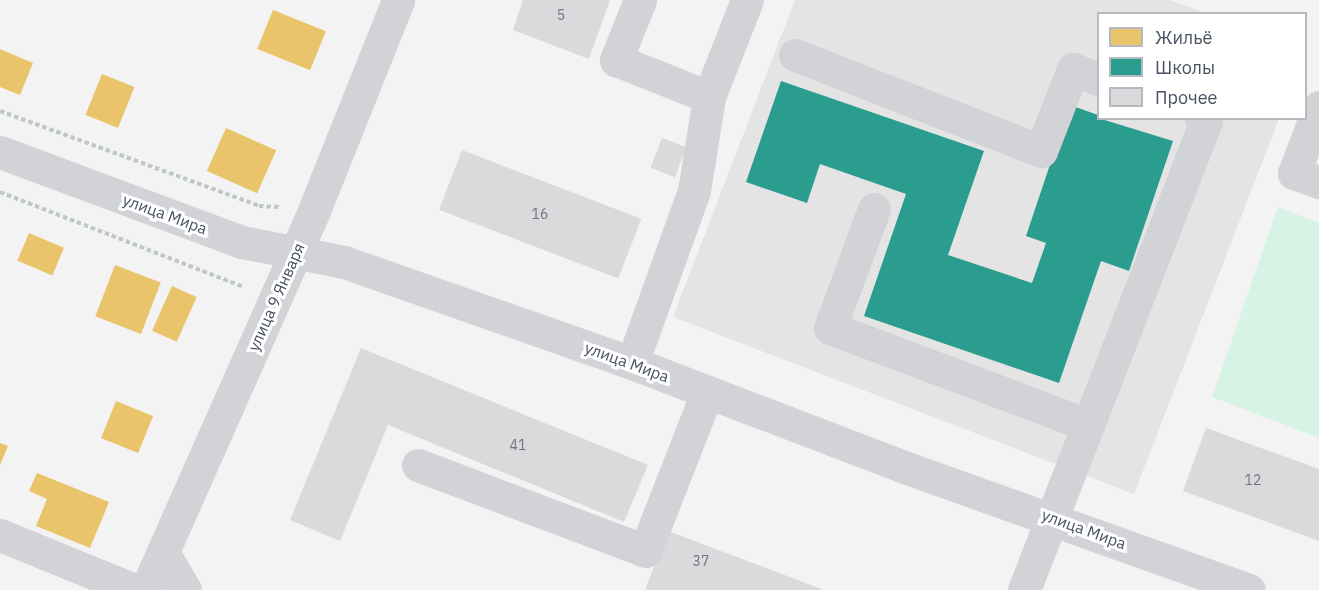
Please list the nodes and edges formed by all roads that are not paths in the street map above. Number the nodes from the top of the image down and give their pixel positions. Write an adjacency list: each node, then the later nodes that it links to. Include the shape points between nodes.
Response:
1 (398, 0): 12 (street, улица 9 Января)
2 (640, 0): 6 (street, via 616,60)
3 (747, 0): 6 (street)
4 (795, 56): 5 (street, via 1041,151 1073,69)
5 (1097, 79)
6 (709, 97): 13 (street, via 693,191)
7 (1319, 107): 10 (street, via 1294,173)
8 (1204, 120): 15 (street)
9 (0, 152): 12 (street, улица Мира, via 242,242)
10 (1319, 182)
11 (874, 209): 15 (street, via 830,328)
12 (295, 253): 13 (street, улица Мира, via 344,262); 19 (street, улица 9 Января)
13 (632, 363): 14 (street, улица Мира)
14 (708, 393): 16 (street, via 645,551); 17 (street, улица Мира)
15 (1088, 425): 17 (street)
16 (418, 465)
17 (1052, 517): 23 (street); 24 (street, улица Мира)
18 (0, 535): 20 (street)
19 (163, 552): 21 (street, улица 9 Января); 22 (street)
20 (135, 590)
21 (146, 590)
22 (185, 590)
23 (1024, 590)
24 (1249, 590)

